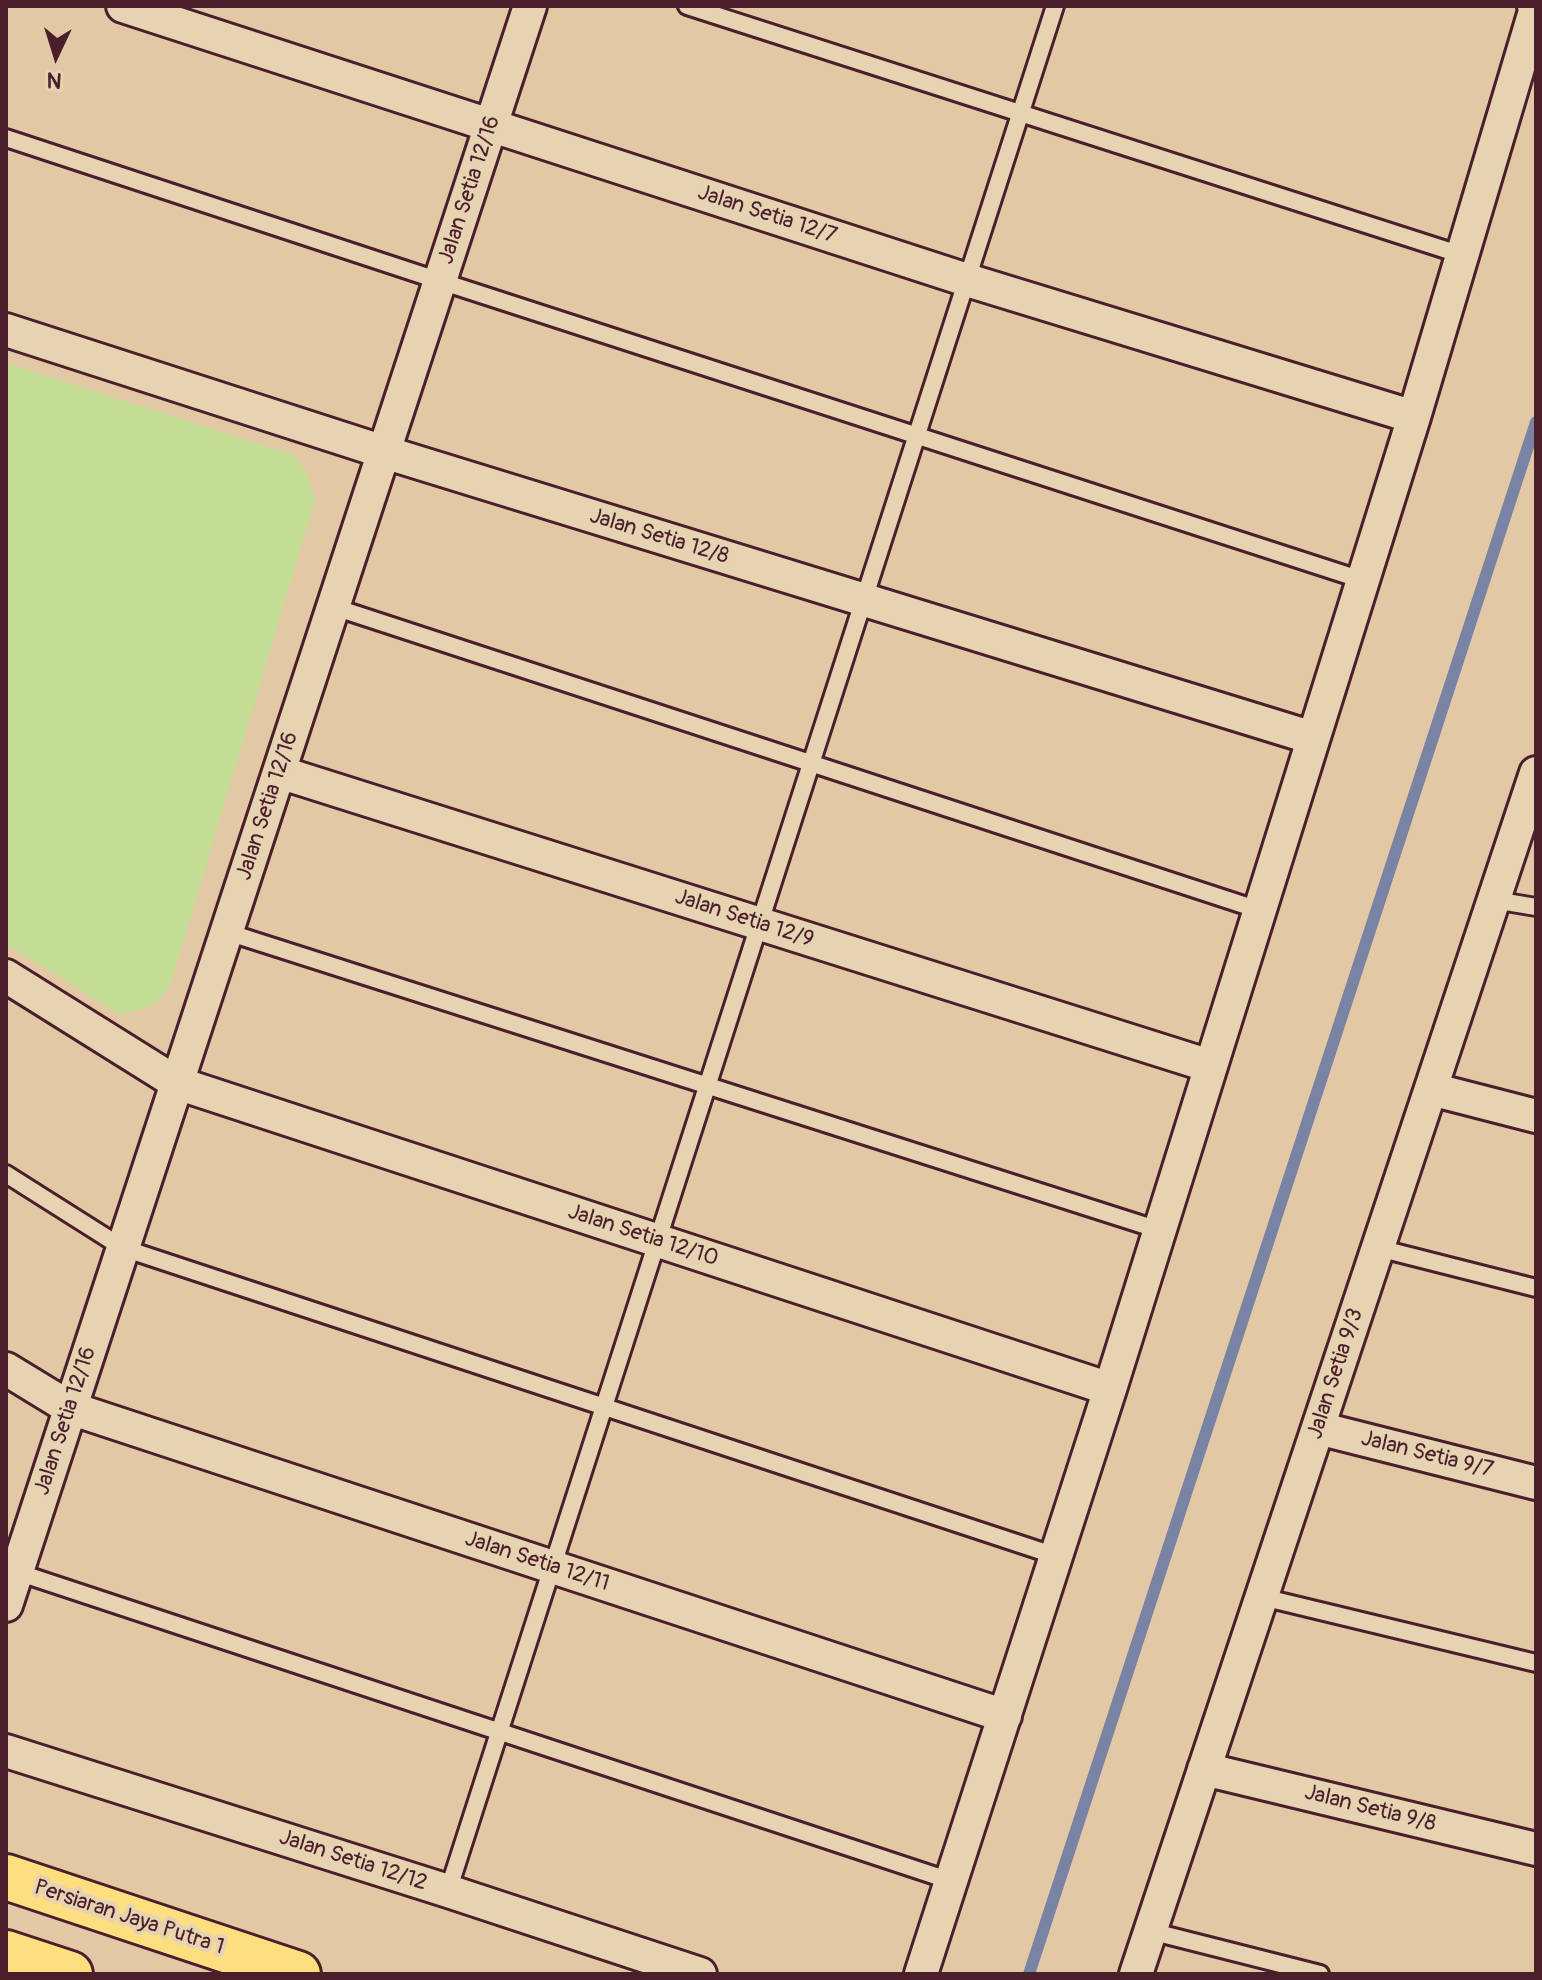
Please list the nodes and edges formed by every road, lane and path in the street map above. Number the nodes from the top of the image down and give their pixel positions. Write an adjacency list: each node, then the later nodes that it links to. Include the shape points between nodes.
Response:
1 (123, 6): 7 (street, Jalan Setia 12/7)
2 (530, 6): 7 (street, Jalan Setia 12/16)
3 (687, 6): 6 (lane)
4 (1055, 6): 6 (lane)
5 (1534, 6): 9 (street)
6 (1020, 113): 9 (lane); 10 (lane)
7 (491, 126): 10 (street, Jalan Setia 12/7); 11 (street, Jalan Setia 12/16)
8 (6, 138): 11 (lane)
9 (1462, 255): 13 (street)
10 (967, 280): 13 (street, Jalan Setia 12/7); 14 (lane)
11 (440, 281): 14 (lane); 15 (street, Jalan Setia 12/16)
12 (6, 330): 15 (street, Jalan Setia 12/8)
13 (1414, 417): 16 (street)
14 (916, 436): 16 (lane); 17 (lane)
15 (384, 452): 17 (street, Jalan Setia 12/8); 18 (street, Jalan Setia 12/16)
16 (1362, 580): 19 (street)
17 (863, 600): 19 (street, Jalan Setia 12/8); 20 (lane)
18 (334, 607): 20 (lane); 21 (street, Jalan Setia 12/16)
19 (1313, 738): 25 (street)
20 (811, 763): 25 (lane); 26 (lane)
21 (279, 772): 26 (street, Jalan Setia 12/9); 27 (street, Jalan Setia 12/16)
22 (1536, 773): 23 (street, Jalan Setia 9/3)
23 (1494, 900): 24 (lane); 32 (street, Jalan Setia 9/3)
24 (1536, 907)
25 (1259, 910): 29 (street)
26 (759, 924): 29 (street, Jalan Setia 12/9); 31 (lane)
27 (227, 932): 30 (street, Jalan Setia 12/16); 31 (lane)
28 (6, 976): 30 (street, Jalan Setia 12/10)
29 (1210, 1066): 35 (street)
30 (177, 1083): 36 (street, Jalan Setia 12/10); 37 (street, Jalan Setia 12/16)
31 (708, 1085): 35 (lane); 36 (lane)
32 (1431, 1089): 33 (street); 38 (street, Jalan Setia 9/3)
33 (1536, 1116)
34 (6, 1174): 37 (lane)
35 (1159, 1230): 41 (street)
36 (657, 1241): 41 (street, Jalan Setia 12/10); 42 (lane)
37 (123, 1248): 42 (lane); 43 (street, Jalan Setia 12/16)
38 (1378, 1248): 39 (lane); 44 (street, Jalan Setia 9/3)
39 (1536, 1288)
40 (6, 1369): 43 (street, Jalan Setia 12/11)
41 (1110, 1389): 46 (street)
42 (604, 1407): 46 (lane); 47 (lane)
43 (70, 1408): 47 (street, Jalan Setia 12/11); 48 (street, Jalan Setia 12/16)
44 (1318, 1428): 45 (street, Jalan Setia 9/7); 49 (street, Jalan Setia 9/3)
45 (1536, 1483)
46 (1056, 1556): 52 (street)
47 (552, 1567): 52 (street, Jalan Setia 12/11); 53 (lane)
48 (11, 1570): 50 (street, Jalan Setia 12/16); 53 (lane)
49 (1262, 1597): 51 (lane); 55 (street, Jalan Setia 9/3)
50 (6, 1605)
51 (1536, 1663)
52 (1005, 1716): 58 (street)
53 (500, 1732): 58 (lane); 59 (lane)
54 (6, 1751): 59 (street, Jalan Setia 12/12)
55 (1204, 1769): 56 (street, Jalan Setia 9/8); 60 (street, Jalan Setia 9/3)
56 (1536, 1849)
57 (6, 1877): 63 (main road, Persiaran Jaya Putra 1)
58 (951, 1881): 65 (street)
59 (448, 1891): 64 (street, Jalan Setia 12/12)
60 (1150, 1931): 66 (street, Jalan Setia 9/3); 67 (lane)
61 (6, 1953): 62 (main road)
62 (70, 1974)
63 (298, 1974)
64 (700, 1974)
65 (921, 1974)
66 (1136, 1974)
67 (1320, 1974)

